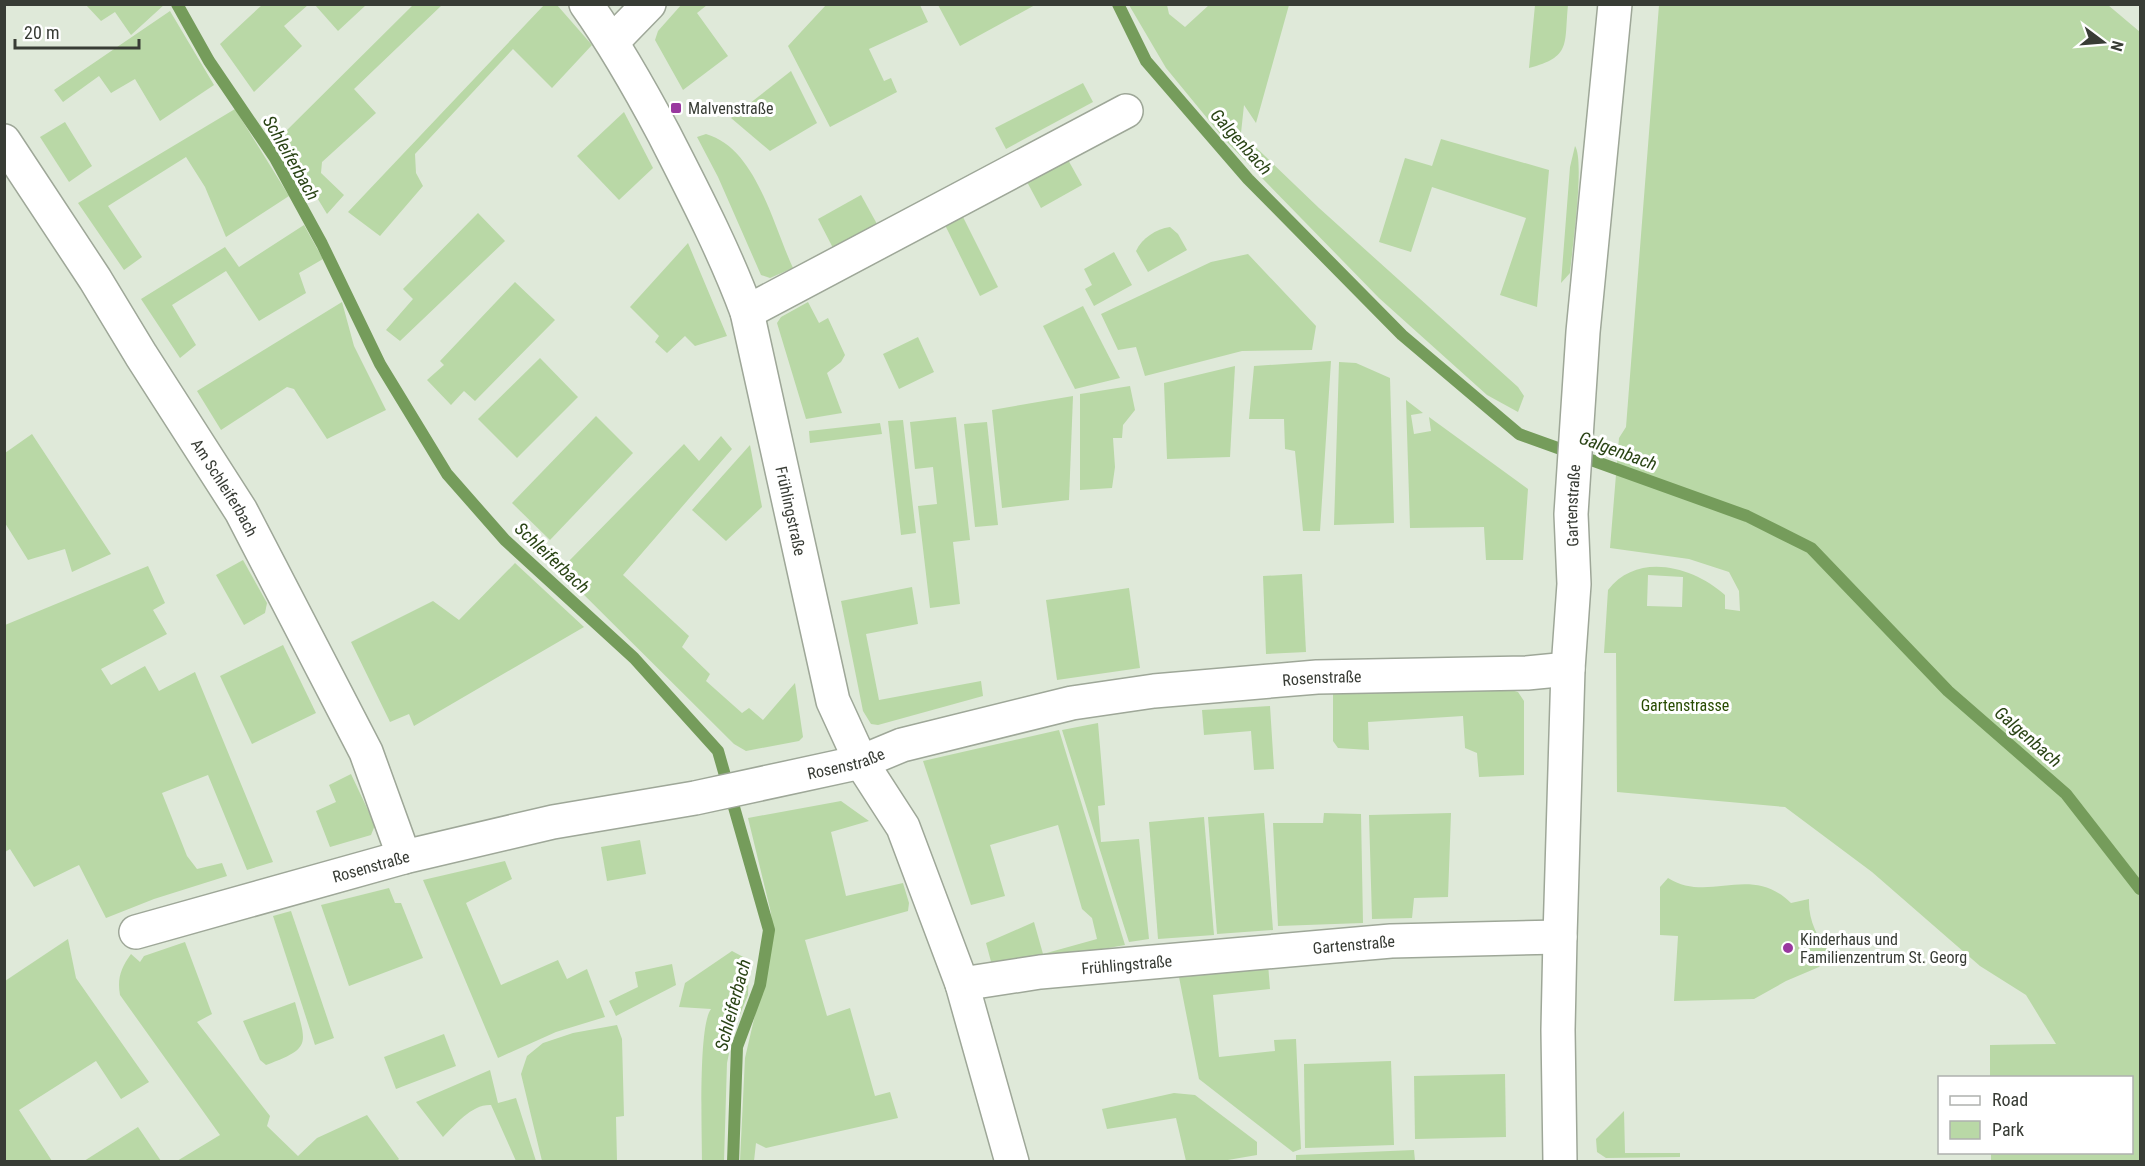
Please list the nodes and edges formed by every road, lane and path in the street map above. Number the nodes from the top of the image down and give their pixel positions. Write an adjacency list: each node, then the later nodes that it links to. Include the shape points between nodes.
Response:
1 (586, 4): 4 (street, Frühlingstraße)
2 (649, 4): 4 (street)
3 (1615, 4): 8 (street, Gartenstraße, via 1576,419 1571,514 1574,584)
4 (612, 41): 7 (street, Frühlingstraße, via 688,180 729,264)
5 (1126, 111): 7 (street)
6 (4, 141): 10 (street, Am Schleiferbach, via 241,512 366,752)
7 (747, 312): 9 (street, Frühlingstraße, via 833,701)
8 (1568, 669): 9 (street, Rosenstraße, via 1317,677 1132,694 1072,703 902,745); 12 (street, Gartenstraße)
9 (861, 762): 10 (street, Rosenstraße, via 695,798 553,822); 14 (street, Frühlingstraße, via 903,827)
10 (405, 857): 11 (street, Rosenstraße)
11 (136, 932)
12 (1560, 937): 13 (street, Gartenstraße, via 1391,940); 16 (street, Gartenstraße)
13 (1292, 950): 14 (street, Frühlingstraße, via 1040,972)
14 (962, 984): 15 (street, Frühlingstraße)
15 (1012, 1161)
16 (1560, 1161)

